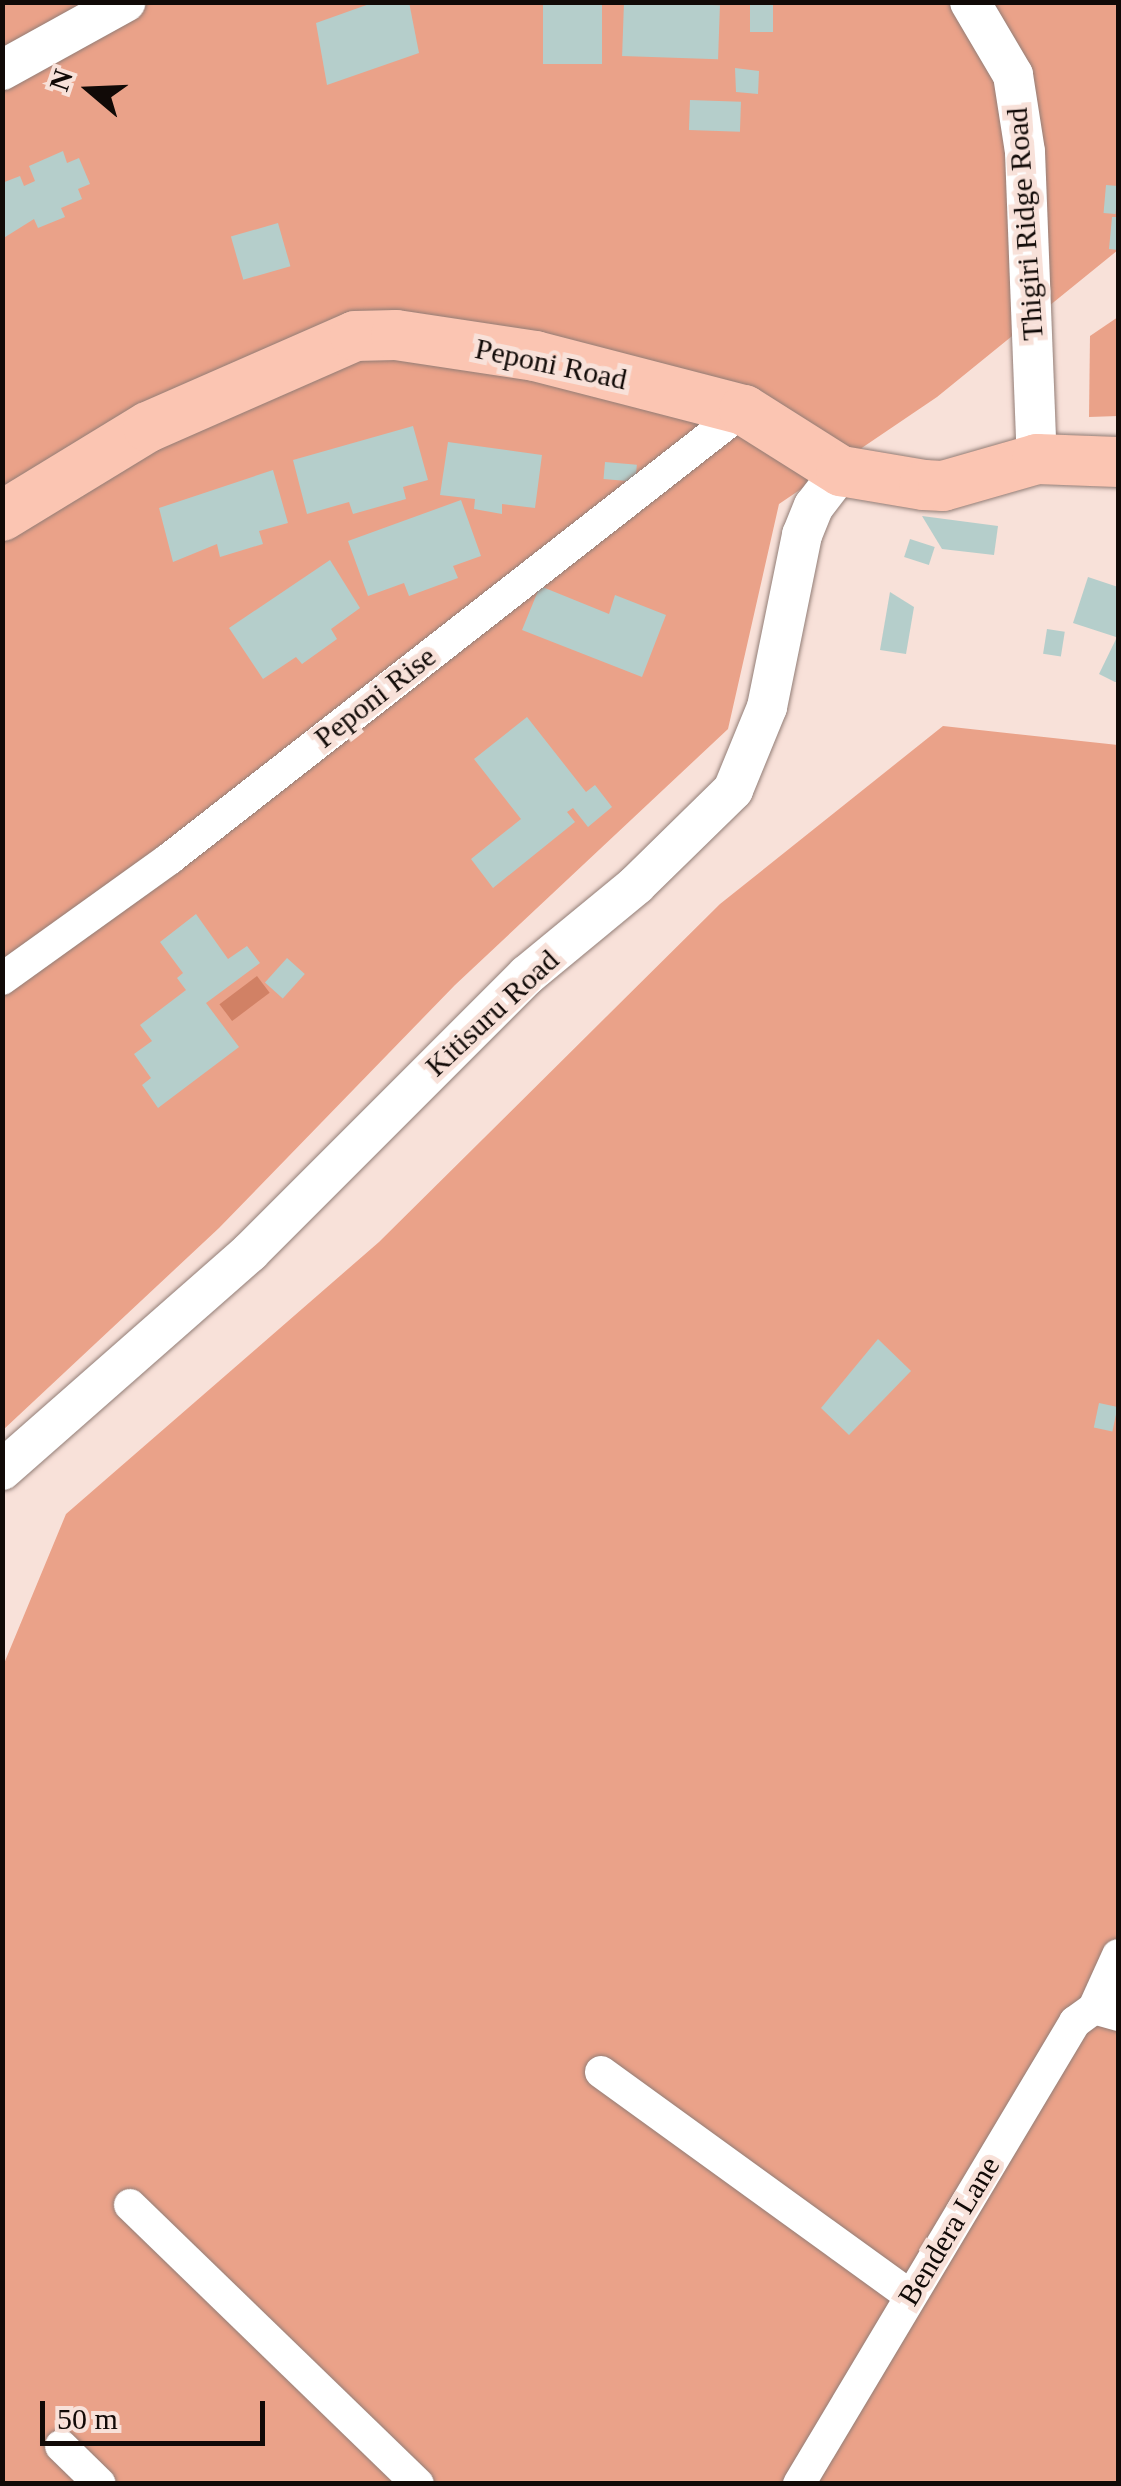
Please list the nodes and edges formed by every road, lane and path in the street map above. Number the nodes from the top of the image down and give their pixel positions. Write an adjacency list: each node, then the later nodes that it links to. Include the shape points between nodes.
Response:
1 (125, 2): 3 (street)
2 (970, 2): 5 (street, Thigiri Ridge Road, via 1013,75 1025,152)
3 (2, 70)
4 (744, 410): 7 (main road, Peponi Road); 8 (main road, Peponi Road, via 534,356 356,336 148,427); 9 (street, Peponi Rise, via 169,859)
5 (1037, 459): 6 (main road, Peponi Road); 7 (main road, Peponi Road, via 943,486)
6 (1118, 462)
7 (841, 471): 10 (street, Kitisuru Road, via 802,535 767,708 733,790 636,885 528,976 250,1252)
8 (2, 516)
9 (2, 979)
10 (2, 1470)
11 (1118, 1954): 12 (street, Bendera Lane)
12 (1106, 2011): 15 (street, Bendera Lane, via 1075,2022)
13 (601, 2072): 15 (street)
14 (130, 2205): 18 (street)
15 (910, 2296): 19 (street, Bendera Lane)
16 (61, 2446): 17 (street)
17 (100, 2484)
18 (418, 2484)
19 (799, 2484)

